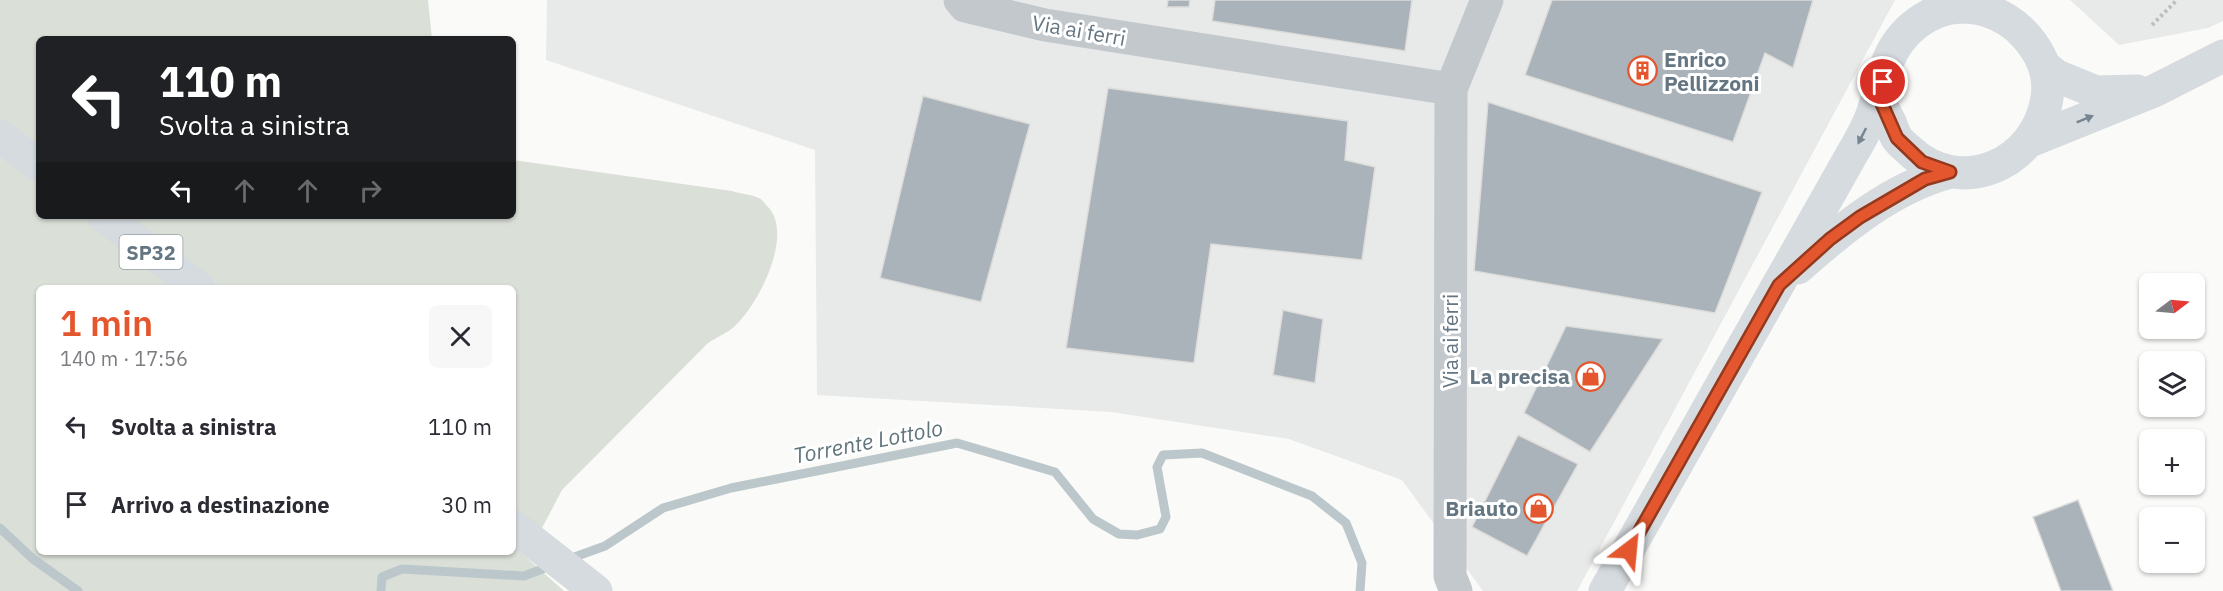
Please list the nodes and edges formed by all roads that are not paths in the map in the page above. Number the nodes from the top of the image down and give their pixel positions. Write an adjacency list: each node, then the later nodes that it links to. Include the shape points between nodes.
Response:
1 (960, 0): 8 (street, Via ai ferri, via 965,6 1045,25)
2 (1487, 0): 8 (street, Via ai ferri)
3 (1932, 7): 4 (main road); 7 (main road, via 1899,42 1888,61)
4 (1996, 8): 6 (main road, via 2033,43)
5 (2223, 56): 9 (main road)
6 (2044, 66): 9 (main road, via 2057,76 2096,92); 11 (main road, via 2048,94 2044,115)
7 (1883, 82): 13 (main road, via 1882,104 1897,138 1922,162); 16 (main road, one-way to 16, via 1870,121)
8 (1450, 89): 19 (street, Via ai ferri, via 1450,576)
9 (2154, 91): 11 (main road, one-way to 9)
10 (0, 136): 12 (main road)
11 (2030, 141): 13 (main road, via 2016,155 1994,167)
12 (36, 164)
13 (1950, 172): 16 (main road, via 1925,179 1860,217)
14 (108, 219): 15 (main road, SP32)
15 (195, 285)
16 (1779, 285): 20 (main road)
17 (533, 542): 18 (main road)
18 (602, 590)
19 (1456, 591)
20 (1605, 591)

